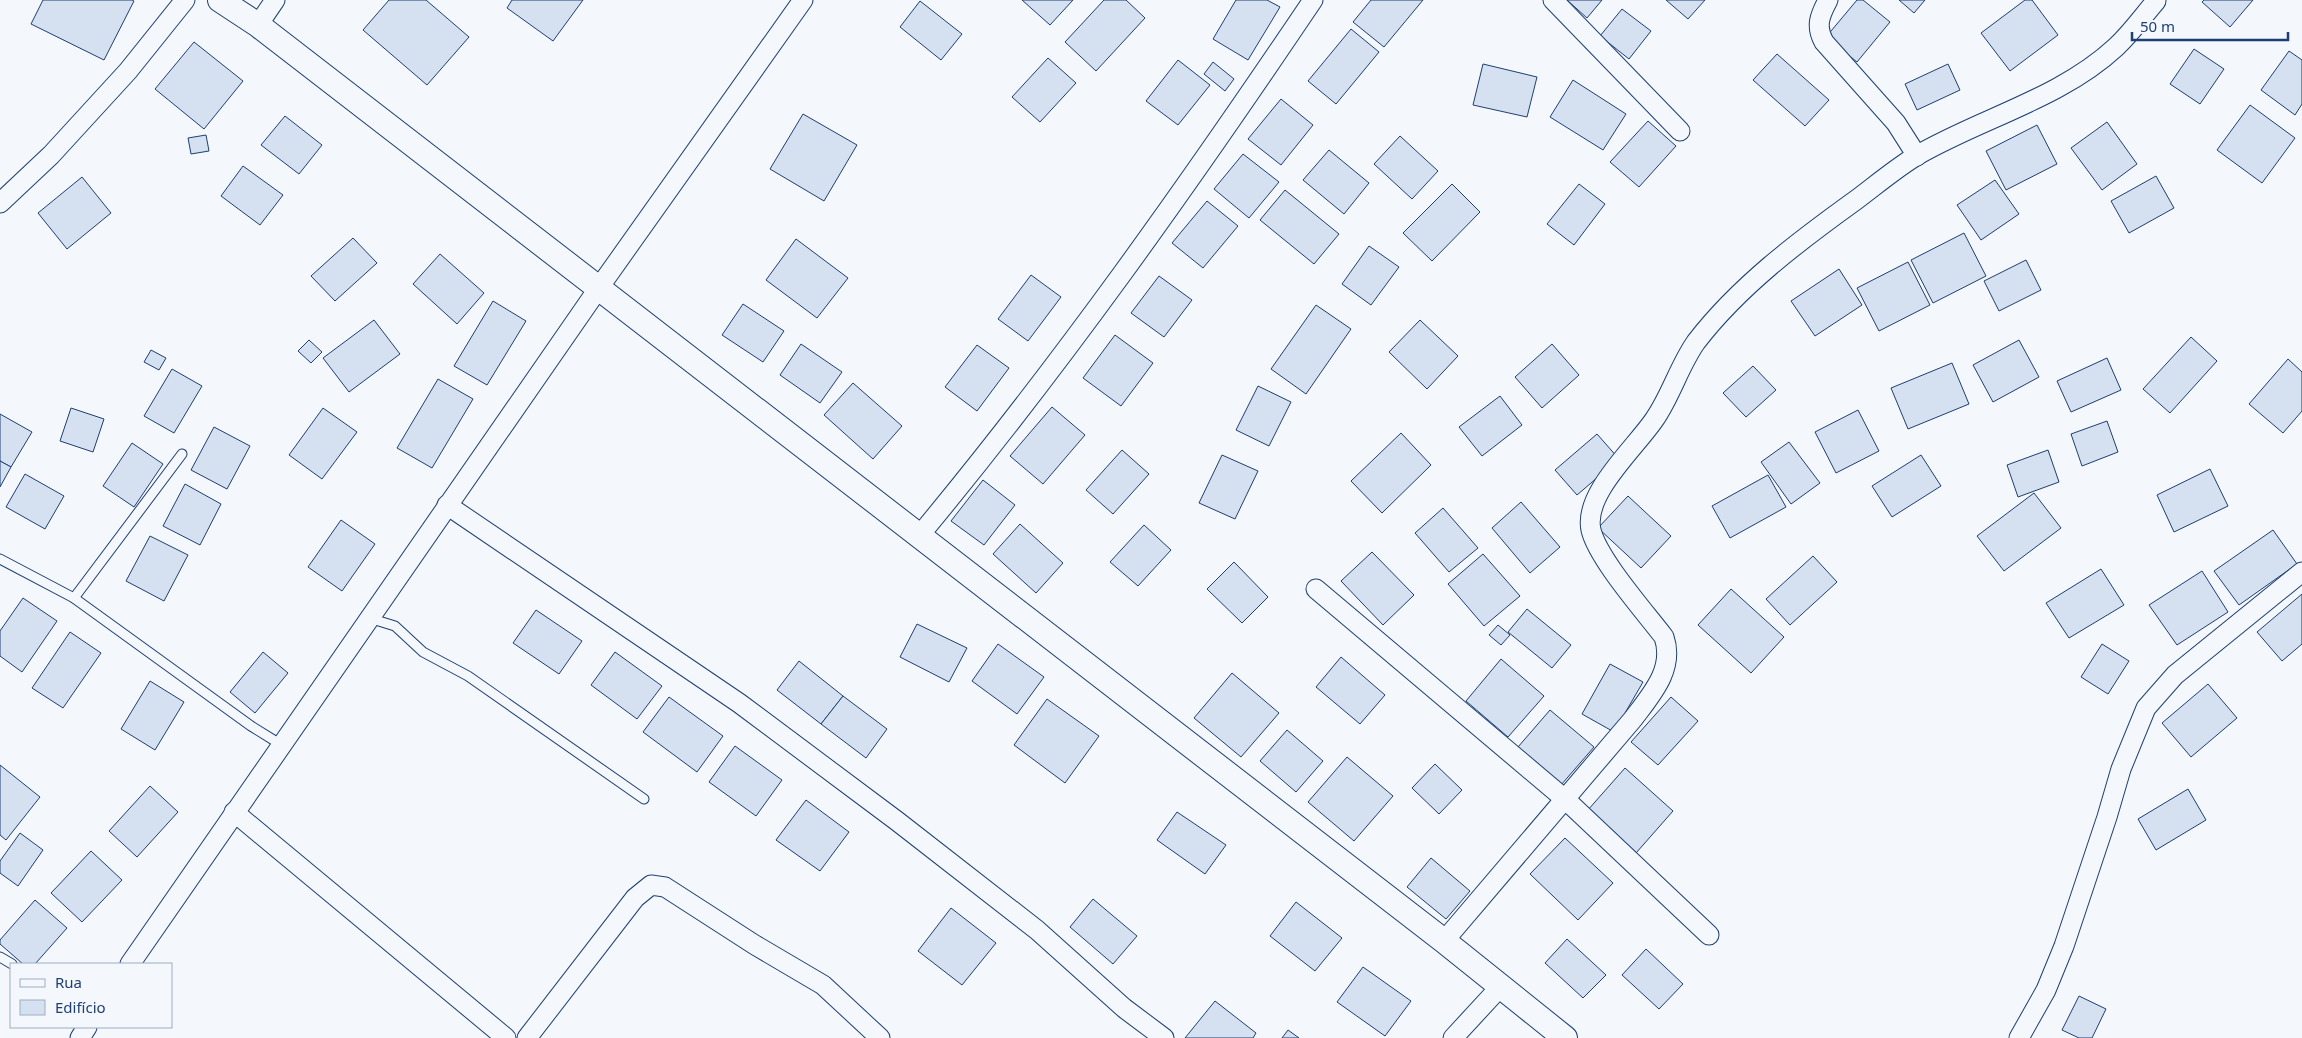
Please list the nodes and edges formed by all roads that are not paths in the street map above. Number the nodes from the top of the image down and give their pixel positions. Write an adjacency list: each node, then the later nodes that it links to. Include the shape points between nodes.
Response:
1 (185, 0): 12 (street, via 128,71 51,155)
2 (220, 0): 9 (street)
3 (275, 0): 9 (street)
4 (803, 0): 13 (street)
5 (1313, 0): 16 (street, via 1099,306 994,446)
6 (1553, 0): 10 (street)
7 (1828, 0): 11 (street, via 1819,17 1818,27 1824,42 1896,123)
8 (2156, 1): 11 (street, via 2117,46 2075,76)
9 (258, 25): 13 (street)
10 (1680, 131)
11 (1917, 156): 24 (street, via 1822,224 1746,287 1719,314 1678,371 1656,418 1598,492 1590,528 1598,550 1664,638 1668,661 1655,690)
12 (0, 203)
13 (598, 289): 15 (street); 16 (street)
14 (182, 454): 20 (lane)
15 (447, 505): 21 (street); 33 (street, via 739,703 1030,924 1124,1008)
16 (919, 536): 27 (street)
17 (0, 559): 20 (lane)
18 (2302, 572): 36 (street, via 2176,675 2146,708 2121,769 2064,946 2046,990)
19 (1316, 589): 24 (street)
20 (74, 598): 22 (lane)
21 (369, 618): 22 (street); 23 (lane, via 395,626 424,652 468,676)
22 (280, 744): 25 (street)
23 (644, 799)
24 (1566, 800): 26 (street); 27 (street)
25 (234, 812): 28 (street); 30 (street)
26 (1709, 936)
27 (1444, 941): 29 (street)
28 (131, 963)
29 (1501, 986): 34 (street); 35 (street)
30 (506, 1038)
31 (527, 1038): 32 (street, via 635,898 650,886 666,887 823,985)
32 (880, 1038)
33 (1164, 1038)
34 (1453, 1038)
35 (1565, 1038)
36 (2019, 1038)

